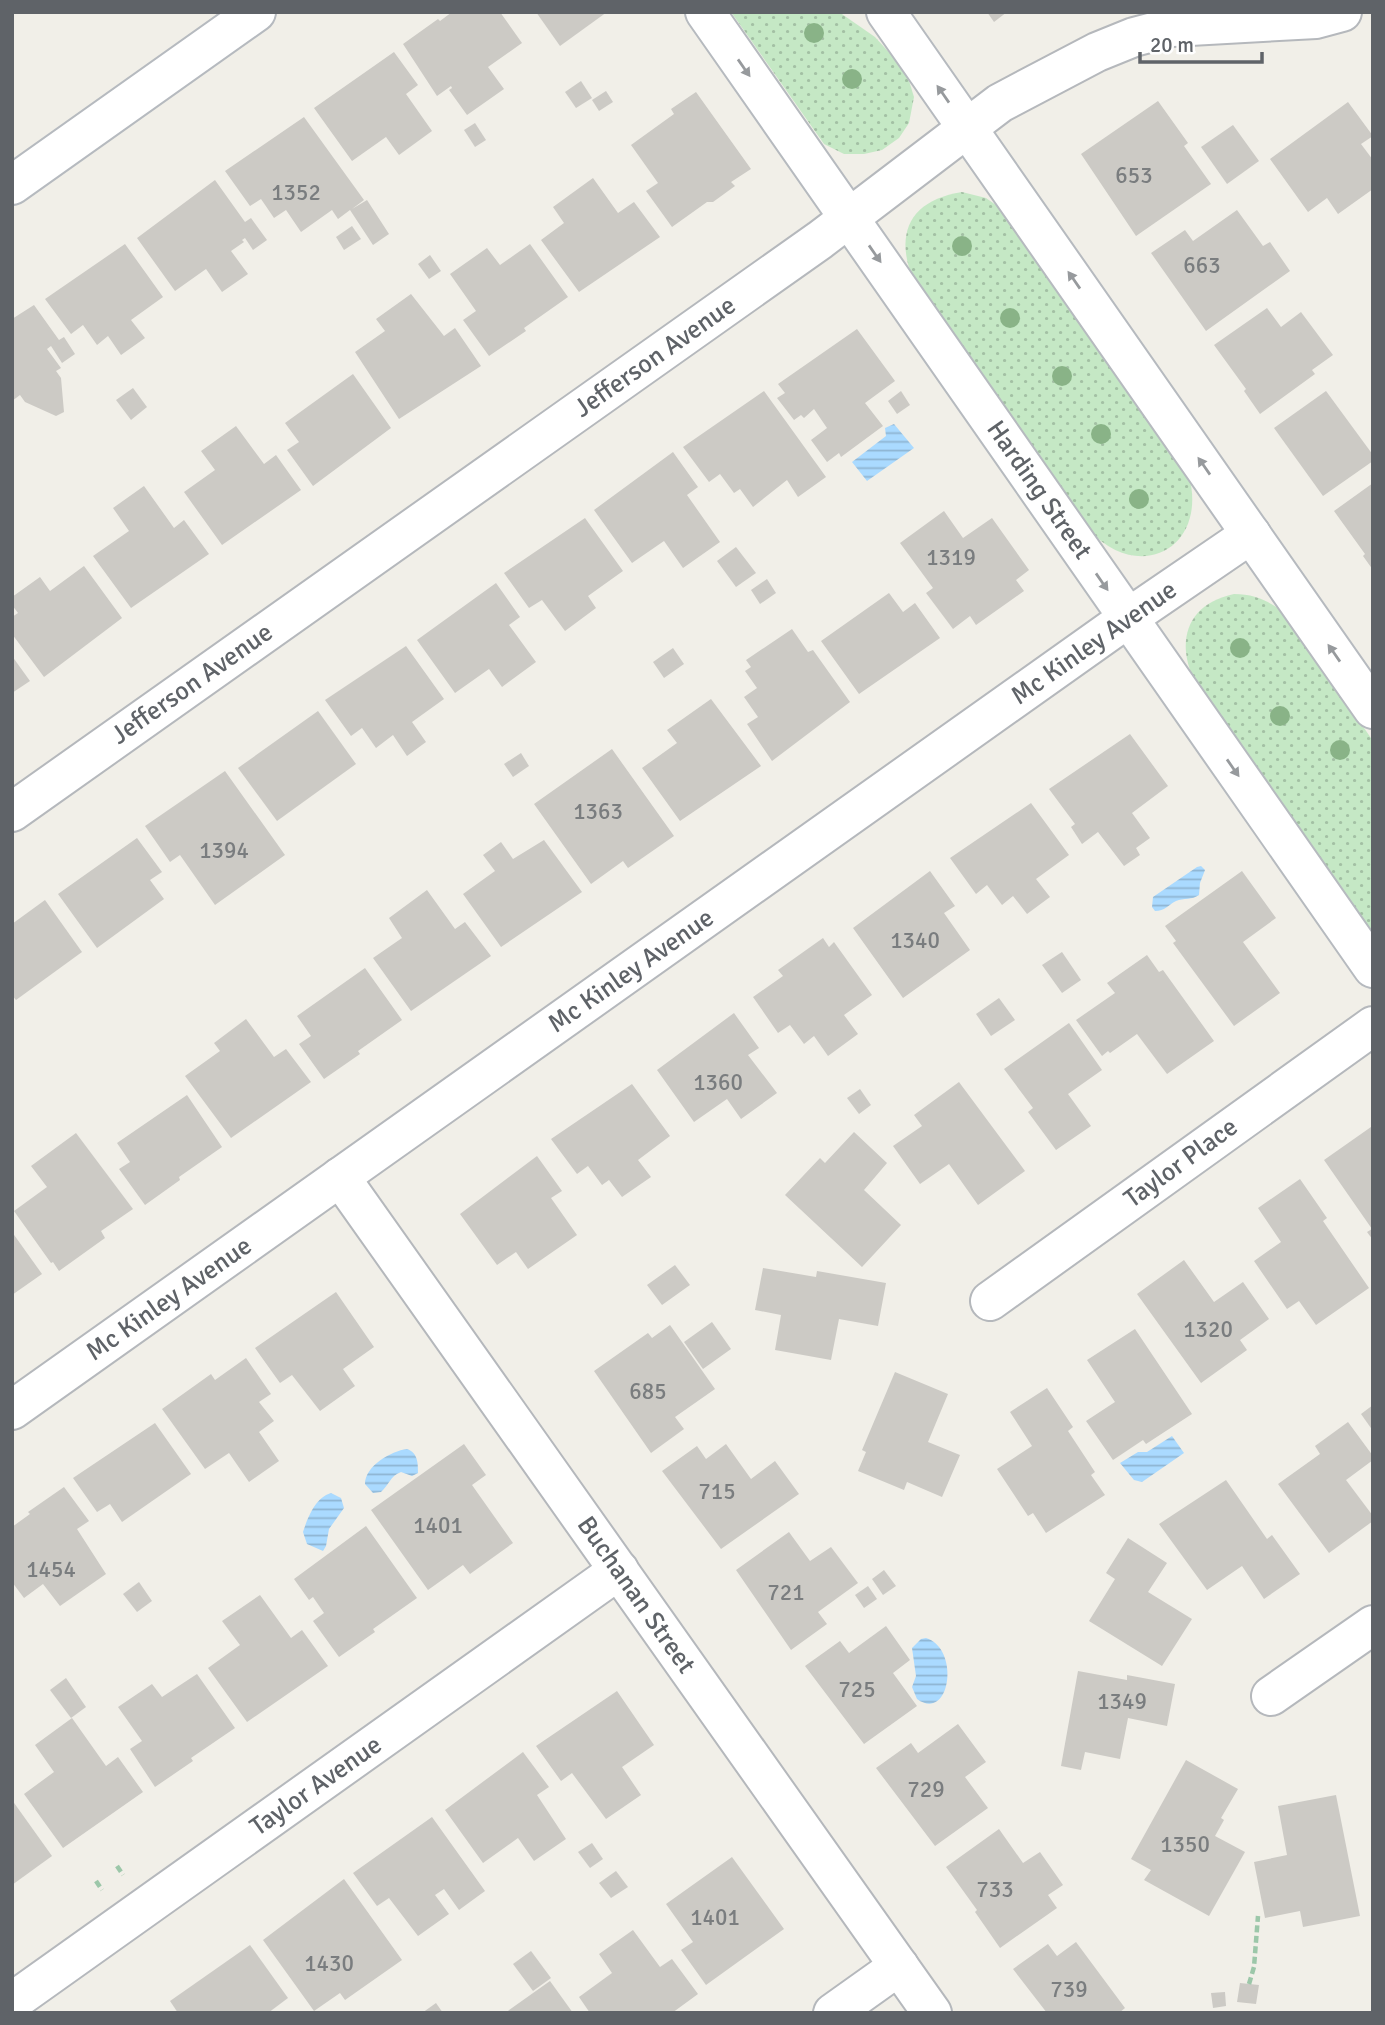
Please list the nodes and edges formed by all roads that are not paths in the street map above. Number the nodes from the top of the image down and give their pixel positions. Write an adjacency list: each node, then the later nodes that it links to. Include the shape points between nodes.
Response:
1 (256, 12): 6 (street)
2 (705, 12): 7 (street, Harding Street, one-way to 7)
3 (886, 12): 5 (street, one-way to 3)
4 (1342, 12): 5 (street, Jefferson Avenue, via 1316,19 1176,27 1134,37 1000,103)
5 (967, 129): 7 (street, Jefferson Avenue); 8 (street, one-way to 5)
6 (12, 185)
7 (850, 218): 9 (street, Harding Street, one-way to 9); 11 (street, Jefferson Avenue)
8 (1251, 534): 9 (street, Mc Kinley Avenue); 10 (street, one-way to 8)
9 (1128, 618): 12 (street, Harding Street, one-way to 12); 14 (street, Mc Kinley Avenue)
10 (1373, 709)
11 (12, 812)
12 (1373, 968)
13 (1373, 1026): 15 (street, Taylor Place)
14 (340, 1177): 16 (street, Mc Kinley Avenue); 17 (street, Buchanan Street)
15 (990, 1301)
16 (12, 1410)
17 (619, 1570): 20 (street, Buchanan Street); 21 (street, Taylor Avenue)
18 (1373, 1625): 19 (street)
19 (1271, 1696)
20 (899, 1966): 22 (street); 23 (street, Buchanan Street)
21 (12, 2002)
22 (833, 2013)
23 (932, 2013)

